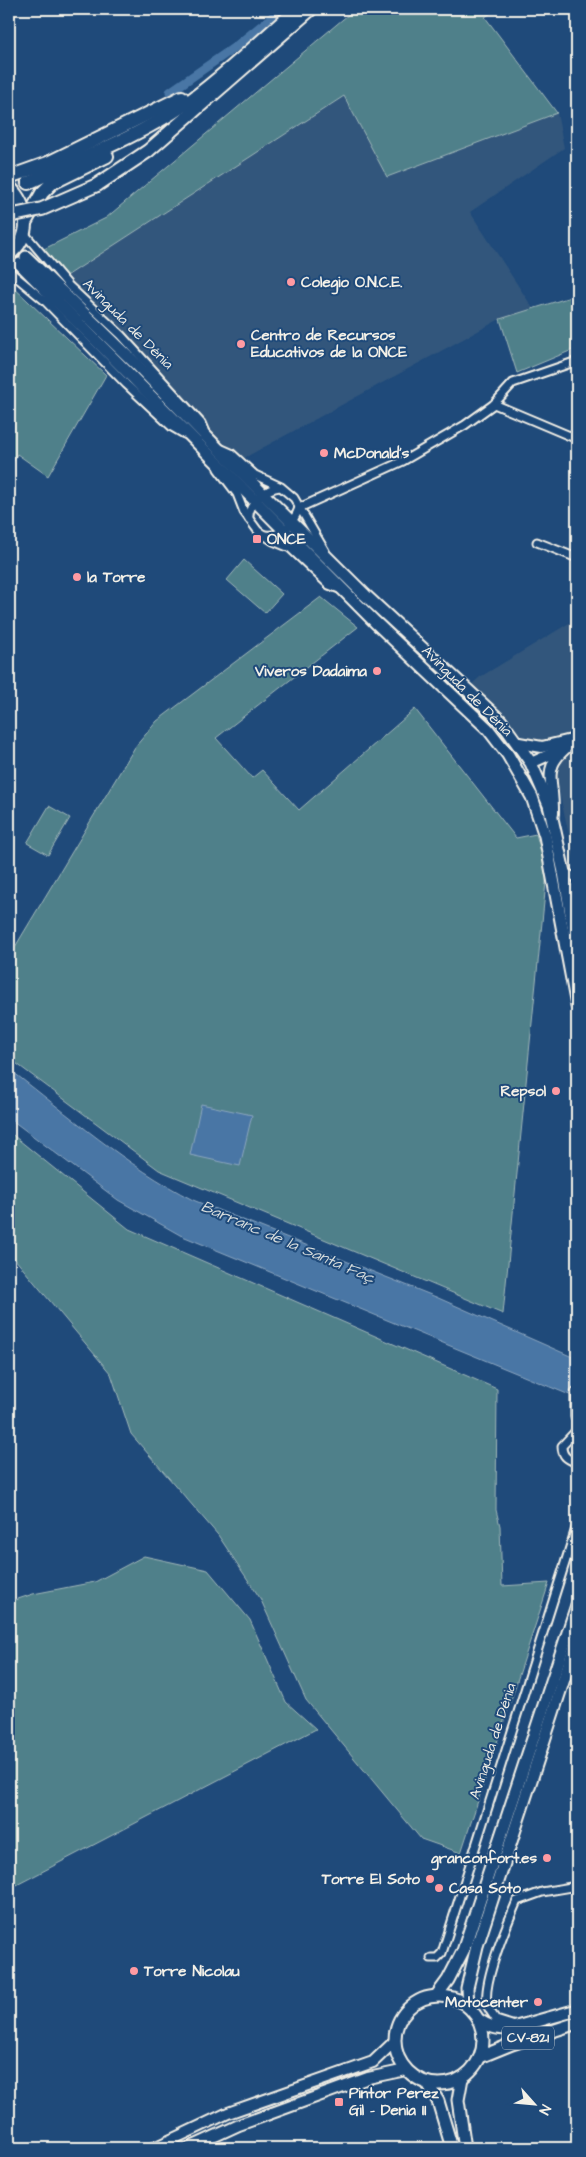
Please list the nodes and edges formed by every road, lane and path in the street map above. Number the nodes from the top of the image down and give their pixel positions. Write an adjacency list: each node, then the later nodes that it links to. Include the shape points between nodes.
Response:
1 (297, 9): 3 (highway)
2 (311, 9): 3 (highway)
3 (230, 73): 4 (highway, via 48,163); 5 (highway, via 159,121); 7 (highway, bridge, via 148,152 97,185 42,209); 8 (highway, via 164,126 52,183 42,193)
4 (9, 177)
5 (28, 183)
6 (9, 186): 8 (main road, via 22,201)
7 (9, 216)
8 (25, 227): 9 (main road, via 18,246); 15 (street, Avinguda de Dénia, via 69,286 120,335 201,423)
9 (9, 255)
10 (23, 260): 15 (main road, Avinguda de Dénia)
11 (9, 271): 15 (street, Avinguda de Dénia, via 44,300 172,427)
12 (577, 361): 13 (street, via 513,383)
13 (494, 404): 14 (street); 19 (street, via 466,425 403,461)
14 (577, 439)
15 (206, 441): 16 (main road, Avinguda de Dénia); 17 (street, Avinguda de Dénia, via 231,453 255,475); 18 (main road, Avinguda de Dénia)
16 (212, 458): 18 (main road, Avinguda de Dénia); 20 (street, Avinguda de Dénia, via 222,477 237,494)
17 (281, 487): 18 (street, via 270,489); 19 (street, Avinguda de Dénia, via 294,498)
18 (260, 498): 20 (street, via 250,511); 21 (main road, Avinguda de Dénia)
19 (299, 508): 21 (street); 25 (street, Avinguda de Dénia)
20 (250, 521): 22 (street, Avinguda de Dénia)
21 (288, 527): 22 (street, via 272,536); 25 (main road, Avinguda de Dénia); 26 (main road, Avinguda de Dénia)
22 (263, 535): 26 (street, Avinguda de Dénia, via 294,551 329,584)
23 (537, 542): 24 (street)
24 (577, 558)
25 (329, 560): 29 (main road, Avinguda de Dénia, via 467,687)
26 (344, 591): 27 (main road, Avinguda de Dénia)
27 (465, 707): 31 (main road, via 479,712 520,758); 36 (main road, Avinguda de Dénia, via 508,755 532,797 545,836)
28 (577, 739): 29 (main road, via 542,747); 30 (main road)
29 (519, 744): 31 (main road, Avinguda de Dénia)
30 (568, 746): 31 (main road); 32 (main road, via 557,756 550,770)
31 (531, 763): 32 (main road, Avinguda de Dénia)
32 (553, 818): 33 (main road, Avinguda de Dénia)
33 (564, 872): 34 (street); 35 (main road, Avinguda de Dénia)
34 (577, 878)
35 (577, 950)
36 (577, 1006)
37 (577, 1393): 38 (main road)
38 (577, 1411)
39 (577, 1430): 40 (street, via 562,1446 562,1452)
40 (577, 1464)
41 (577, 1525): 42 (street, Avinguda de Dénia)
42 (576, 1538): 46 (street, Avinguda de Dénia, via 442,1953)
43 (577, 1605): 47 (main road, via 462,1951)
44 (577, 1639): 48 (main road, via 477,1946 467,1988)
45 (577, 1886): 52 (street, via 542,1892 517,1901 497,1949 487,2006 496,2020)
46 (431, 1958)
47 (437, 1995): 48 (main road, CV-821, via 456,1999); 53 (main road, via 420,2000 406,2010 396,2030)
48 (468, 2006): 50 (main road, CV-821)
49 (577, 2010): 52 (main road, CV-821)
50 (479, 2020): 52 (main road, CV-821, via 498,2029); 54 (main road, CV-821, via 483,2045)
51 (577, 2023): 54 (main road, CV-821)
52 (518, 2026)
53 (395, 2041): 55 (main road, via 398,2056); 58 (main road, via 373,2062 228,2113)
54 (480, 2057): 56 (main road, CV-821)
55 (406, 2070): 57 (main road); 59 (main road, via 368,2078 248,2121)
56 (462, 2078): 57 (main road, via 445,2084); 61 (main road, via 458,2100)
57 (427, 2083): 60 (main road, via 438,2101)
58 (154, 2148)
59 (189, 2148)
60 (452, 2148)
61 (465, 2148)

